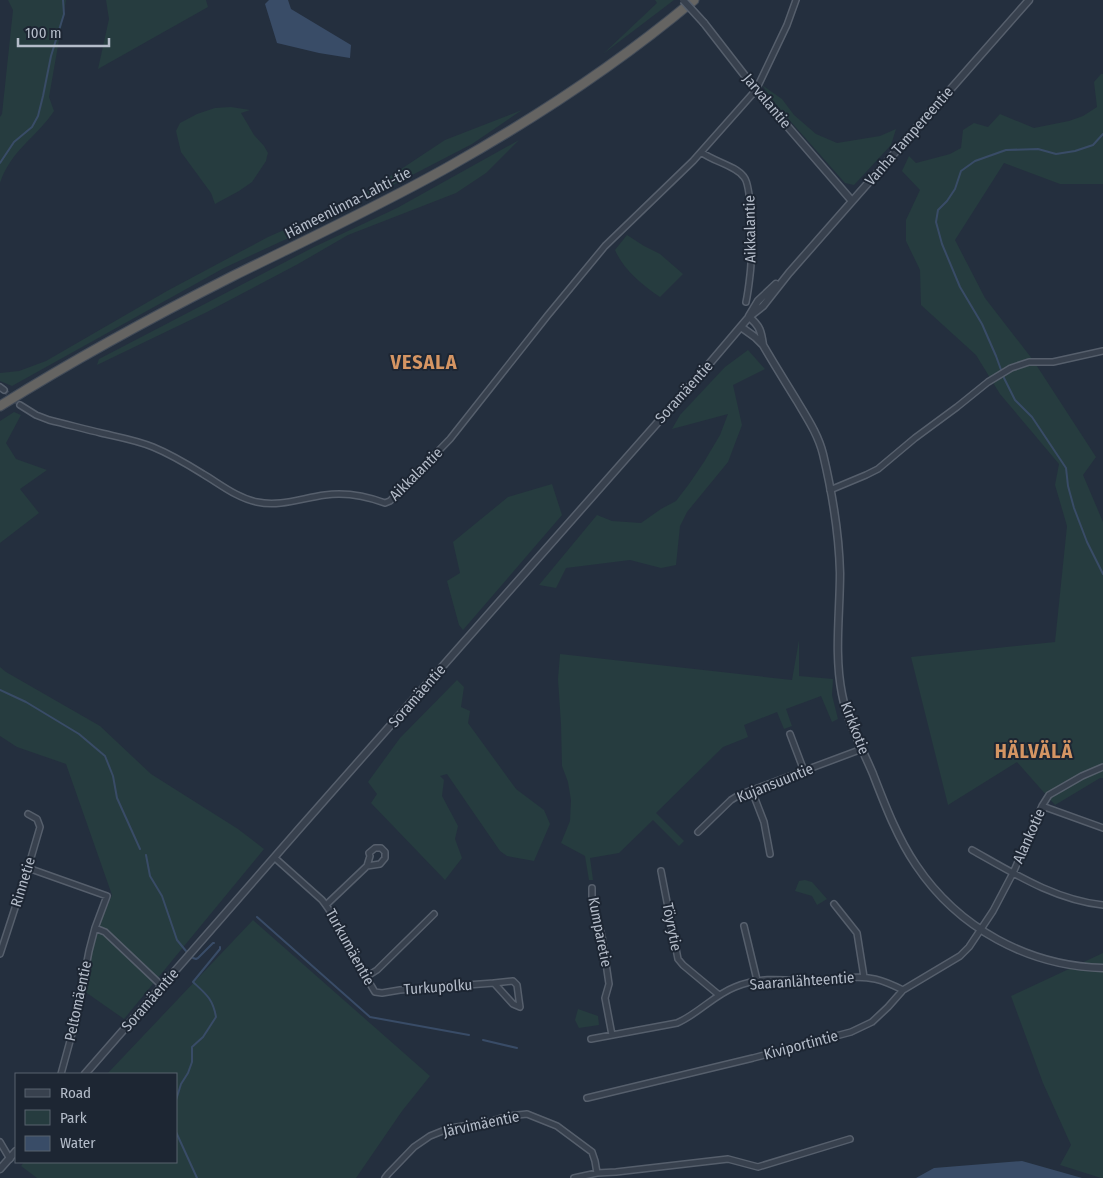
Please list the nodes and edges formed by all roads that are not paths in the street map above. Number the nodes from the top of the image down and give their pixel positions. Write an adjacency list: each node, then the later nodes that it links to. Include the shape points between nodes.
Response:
1 (684, 0): 5 (street, Jarvalantie, bridge)
2 (694, 0): 14 (highway, Hämeenlinna-Lahti-tie, via 571,91 465,157 161,314)
3 (796, 0): 5 (street, Aikkalantie)
4 (1028, 0): 7 (street, Vanha Tampereentie)
5 (756, 90): 6 (street, Aikkalantie); 7 (street, Jarvalantie)
6 (701, 152): 8 (street, Aikkalantie, via 737,171 748,183 751,267); 13 (street, Aikkalantie, via 605,246 450,439 399,494 385,504 365,496 337,494 274,504 257,502 228,490 188,465 136,440 49,420)
7 (852, 201): 9 (street, Vanha Tampereentie, via 763,306)
8 (746, 302)
9 (749, 317): 10 (street, Soramäentie); 11 (street, Kirkkotie, via 761,330)
10 (740, 327): 11 (street, Kirkkotie); 27 (street, Soramäentie)
11 (763, 345): 15 (street, Kirkkotie, via 818,437)
12 (1103, 350): 15 (street, via 1011,368 988,382 878,469)
13 (20, 405)
14 (0, 406)
15 (830, 490): 17 (street, Kirkkotie, via 839,550 838,655 842,693)
16 (790, 734): 19 (street)
17 (862, 749): 19 (street, Kujansuuntie); 39 (street, Kirkkotie, via 901,840 915,864 942,897)
18 (1103, 767): 21 (street, Alankotie, via 1049,795)
19 (804, 771): 20 (street, Kujansuuntie)
20 (752, 791): 24 (street, Kujansuuntie, via 731,800); 26 (street, via 764,822)
21 (1042, 806): 23 (street); 31 (street, Alankotie)
22 (28, 814): 29 (street, Rinnetie, via 37,818 40,826)
23 (1103, 828)
24 (698, 832)
25 (972, 850): 31 (street)
26 (770, 854)
27 (275, 858): 34 (street, Turkumäentie); 46 (street, Soramäentie)
28 (367, 866): 34 (street)
29 (28, 868): 38 (street, Peltomäentie, via 107,896); 40 (street, Rinnetie)
30 (661, 871): 49 (street, Töyrytie, via 678,959)
31 (1013, 873): 35 (street, via 1062,896); 39 (street, Alankotie)
32 (592, 888): 50 (street, Kumparetie, via 592,904 602,936 609,984 605,998)
33 (834, 904): 43 (street, via 857,933)
34 (326, 905): 42 (street, Turkumäentie)
35 (1103, 905)
36 (434, 914): 42 (street)
37 (744, 926): 44 (street)
38 (95, 928): 46 (street, via 105,932); 52 (street, Peltomäentie)
39 (982, 930): 41 (street, Kirkkotie, via 1042,959); 47 (street, Kiviportintie, via 960,956)
40 (0, 954)
41 (1103, 968)
42 (366, 977): 48 (street, Turkumäentie, via 375,992)
43 (864, 977): 44 (street, Saaranlähteentie, via 821,982); 47 (street, Saaranlähteentie, via 886,981)
44 (757, 980): 49 (street, Saaranlähteentie)
45 (494, 983): 45 (street, Turkupolku, via 513,1004 520,1007 518,985 513,981); 48 (street, Turkupolku)
46 (162, 986): 53 (street, Soramäentie)
47 (904, 990): 54 (street, Kiviportintie, via 872,1022 852,1032)
48 (382, 993)
49 (720, 995): 50 (street, Saaranlähteentie, via 677,1023)
50 (612, 1034): 51 (street, Saaranlähteentie)
51 (591, 1039)
52 (61, 1073)
53 (86, 1073)
54 (587, 1098)
55 (850, 1139): 60 (street, via 758,1167 728,1159)
56 (0, 1142): 58 (street)
57 (15, 1153): 58 (street)
58 (10, 1159): 59 (street)
59 (0, 1169)
60 (596, 1173): 61 (street, Järvimäentie, via 592,1152 557,1126 527,1114 450,1128 430,1136 414,1147); 62 (street)
61 (385, 1178)
62 (574, 1178)

